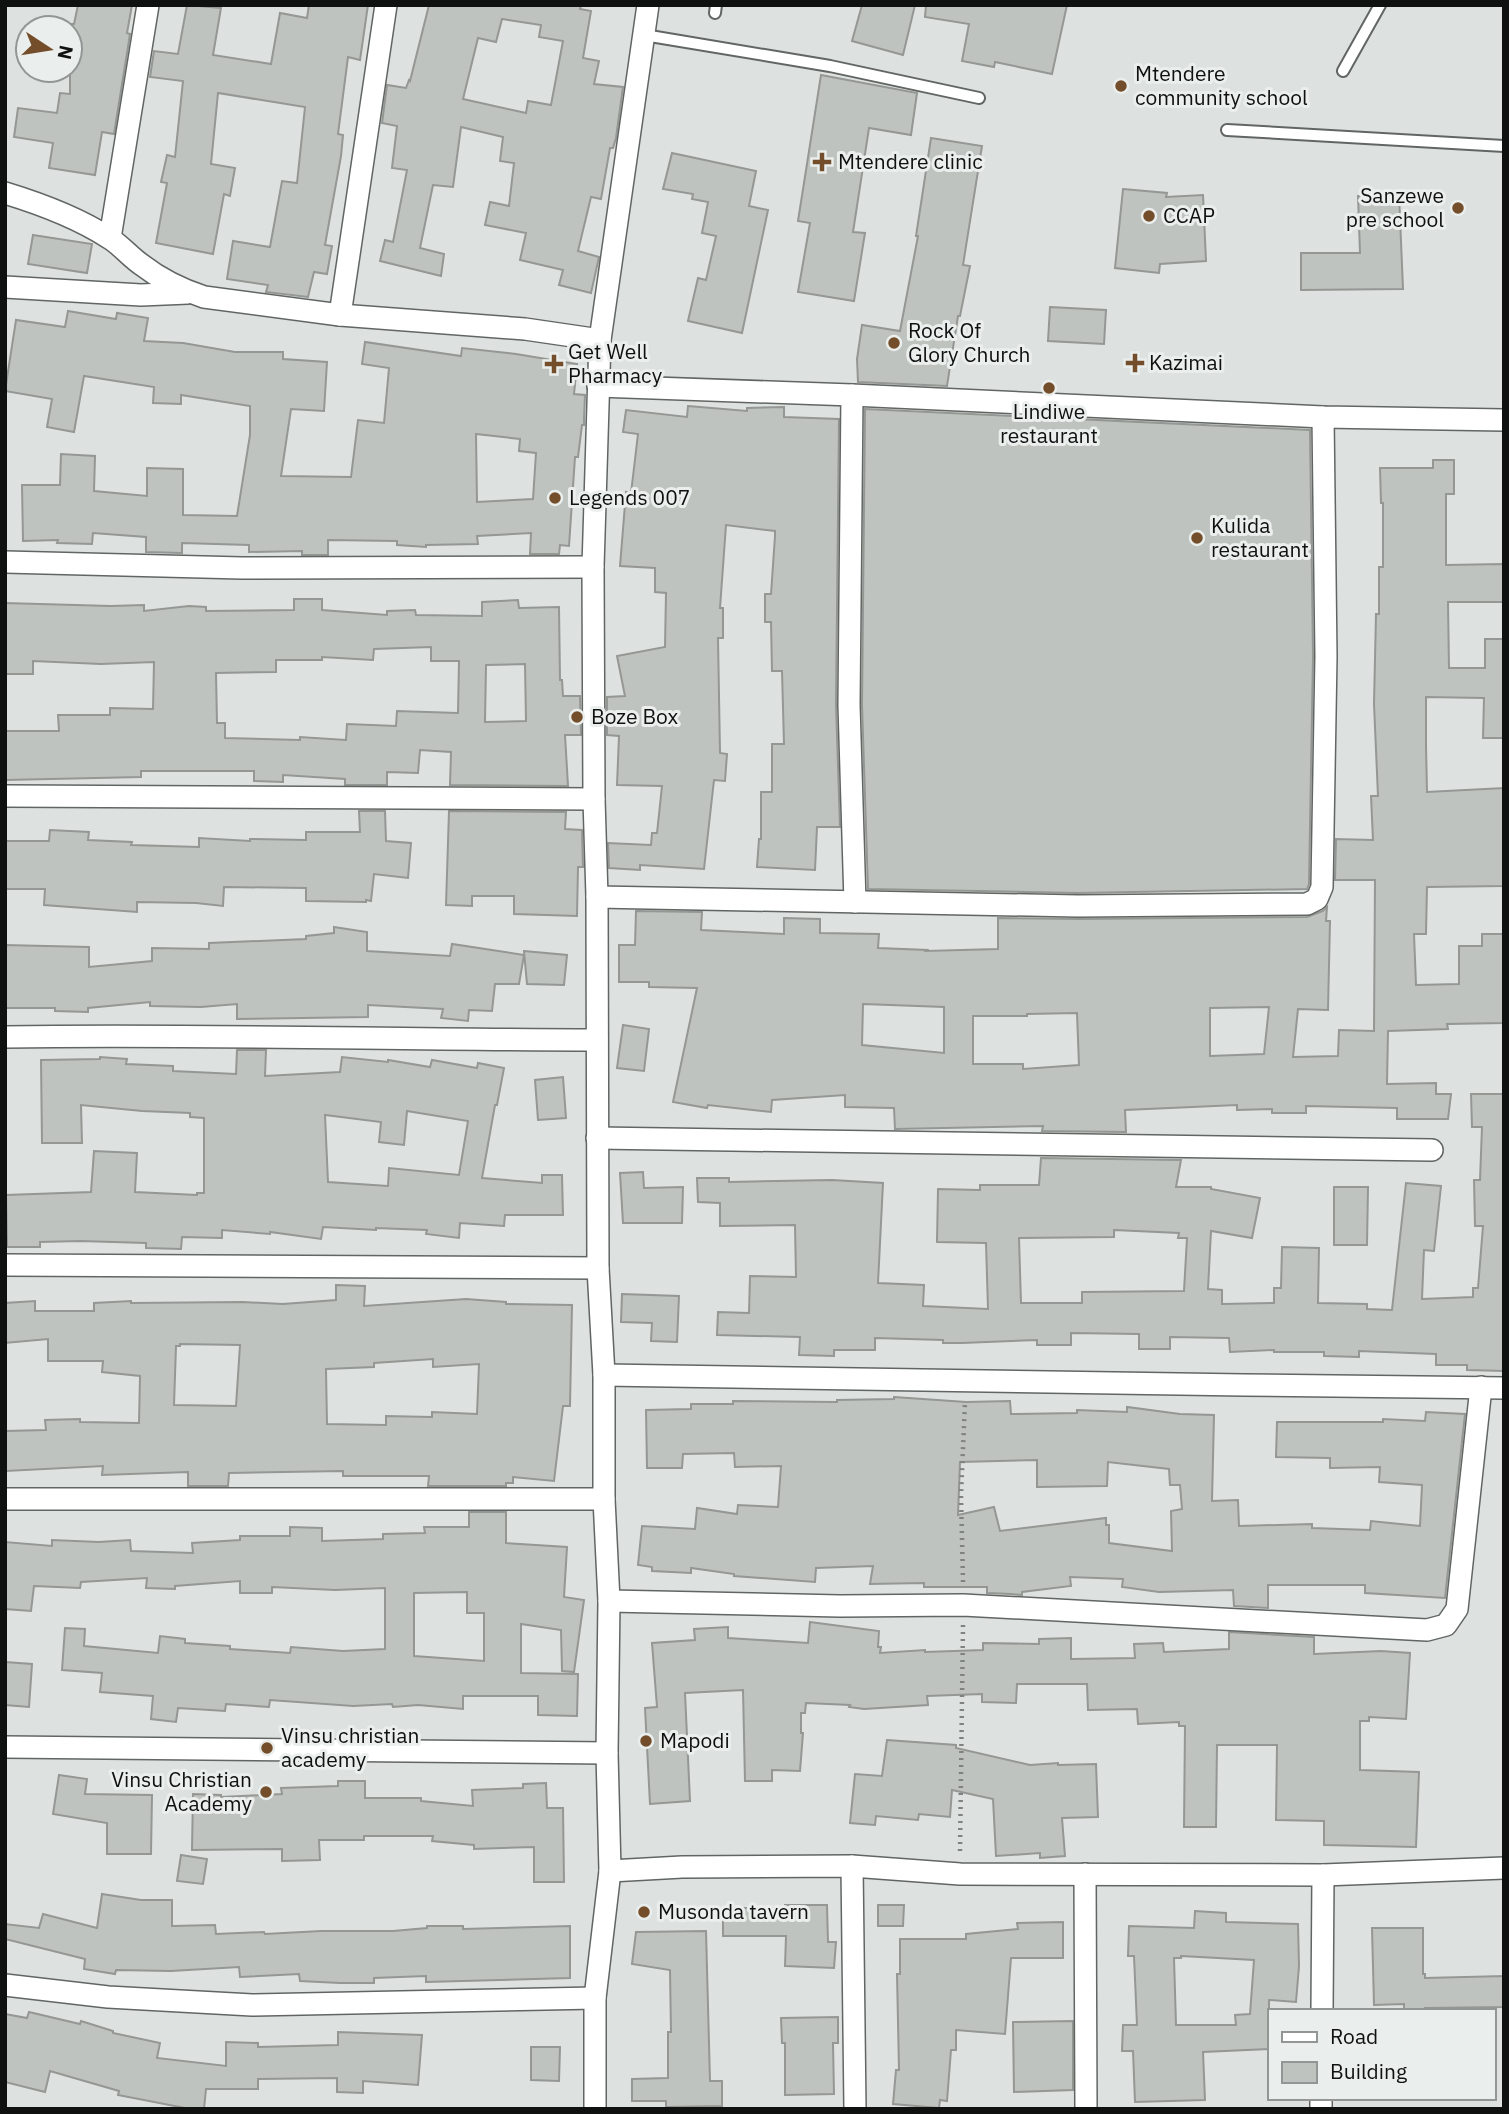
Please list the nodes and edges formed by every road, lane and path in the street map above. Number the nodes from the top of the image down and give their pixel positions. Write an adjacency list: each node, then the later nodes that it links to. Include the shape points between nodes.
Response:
1 (148, 5): 11 (street)
2 (386, 5): 14 (street)
3 (648, 5): 5 (street)
4 (1380, 5): 6 (lane)
5 (644, 35): 7 (lane, via 830,66); 15 (street)
6 (1343, 71)
7 (979, 98)
8 (1227, 130): 9 (lane)
9 (1504, 146)
10 (5, 193): 11 (street, via 40,203)
11 (110, 238): 13 (street, via 143,266)
12 (5, 287): 13 (street, via 141,295)
13 (191, 293): 14 (street)
14 (340, 315): 15 (street, via 525,328)
15 (600, 340): 16 (street)
16 (598, 386): 17 (street); 21 (street)
17 (852, 395): 18 (street); 25 (street, via 849,705)
18 (1323, 417): 19 (street); 25 (street, via 1326,656 1322,887 1317,900 1307,904 1078,906)
19 (1504, 420)
20 (5, 562): 21 (street, via 255,568)
21 (593, 567): 23 (street)
22 (5, 796): 23 (street)
23 (594, 799): 24 (street)
24 (597, 897): 25 (street); 27 (street)
25 (855, 902)
26 (5, 1037): 27 (street)
27 (597, 1040): 28 (street)
28 (597, 1138): 29 (street); 31 (street)
29 (1432, 1150)
30 (5, 1265): 31 (street)
31 (598, 1268): 32 (street)
32 (604, 1375): 33 (street); 36 (street)
33 (1481, 1387): 34 (street); 37 (street, via 1457,1609 1446,1625 1427,1630 963,1605)
34 (1504, 1388)
35 (5, 1499): 36 (street)
36 (604, 1499): 37 (street)
37 (609, 1601): 39 (street)
38 (5, 1746): 39 (street)
39 (607, 1753): 42 (street)
40 (852, 1866): 42 (street); 43 (street, via 960,1874); 49 (street)
41 (1504, 1868): 44 (street)
42 (610, 1871): 46 (street)
43 (1085, 1874): 44 (street); 50 (street)
44 (1323, 1875): 47 (street)
45 (5, 1985): 46 (street, via 108,1997 252,2005)
46 (595, 1997): 48 (street)
47 (1322, 2009)
48 (595, 2109)
49 (855, 2109)
50 (1086, 2109)

